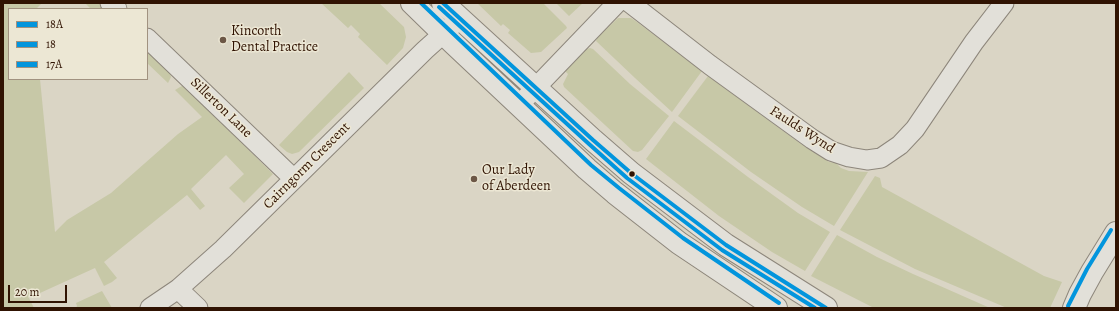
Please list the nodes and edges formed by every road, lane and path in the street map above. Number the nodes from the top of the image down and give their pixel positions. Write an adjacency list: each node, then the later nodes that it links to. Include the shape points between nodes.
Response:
1 (412, 3): 7 (street)
2 (443, 3): 6 (street)
3 (617, 3): 9 (street)
4 (630, 3): 5 (street, Faulds Wynd, via 812,139 831,151 867,160 881,158 900,146 915,129 974,42)
5 (1004, 3)
6 (460, 18): 7 (street, Cairngorm Crescent); 9 (street)
7 (443, 33): 10 (street); 11 (street, Cairngorm Crescent)
8 (148, 39): 11 (street, Sillerton Lane)
9 (535, 88): 10 (street); 17 (street, via 631,174 726,245)
10 (519, 104): 16 (street, via 615,193 679,243)
11 (294, 179): 13 (street, Cairngorm Crescent)
12 (1116, 233): 18 (street)
13 (178, 289): 14 (street, Cairngorm Crescent); 15 (street)
14 (150, 308)
15 (198, 308)
16 (776, 308)
17 (826, 308)
18 (1074, 308)

